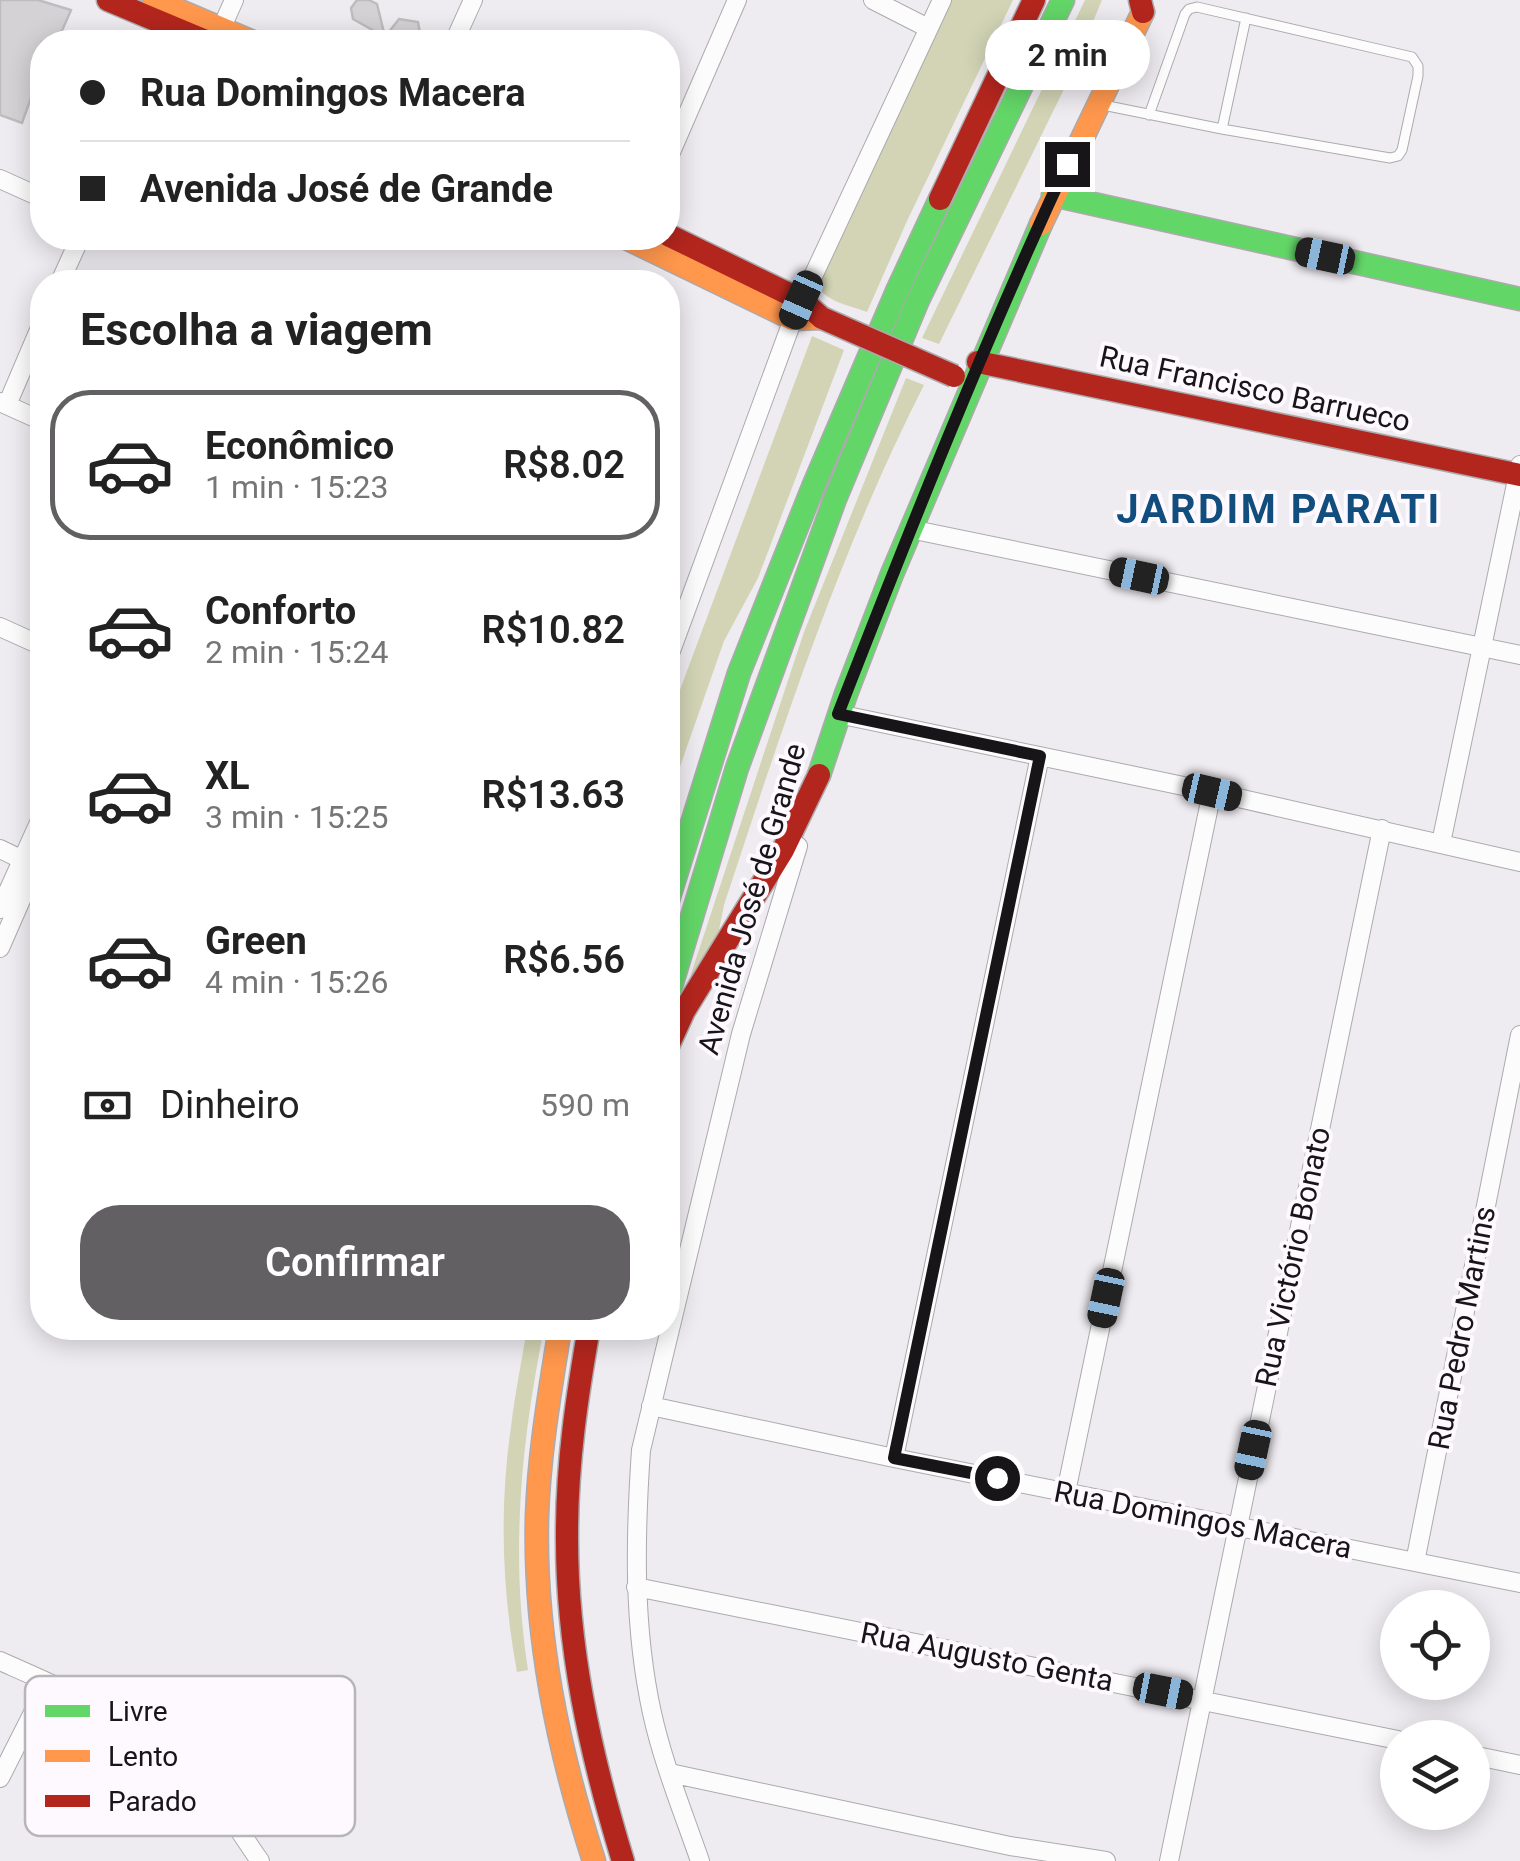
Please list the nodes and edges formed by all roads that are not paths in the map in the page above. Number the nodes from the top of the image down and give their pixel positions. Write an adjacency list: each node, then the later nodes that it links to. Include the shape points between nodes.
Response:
1 (108, 0): 12 (main road)
2 (154, 0): 12 (main road)
3 (234, 0): 14 (street)
4 (472, 0): 15 (street)
5 (737, 0): 19 (street)
6 (873, 0): 13 (street)
7 (942, 0): 13 (street)
8 (1034, 0): 38 (main road, via 898,289)
9 (1063, 0): 54 (main road, via 918,300 835,499 736,768)
10 (1144, 4): 16 (main road, Avenida José de Grande)
11 (1246, 18): 17 (lane, via 1189,9); 18 (lane); 18 (lane, via 1412,57 1418,76 1402,150 1390,158)
12 (174, 27)
13 (928, 28): 26 (street)
14 (219, 30)
15 (459, 30)
16 (1095, 103): 17 (lane); 22 (main road, Avenida José de Grande)
17 (1149, 115): 18 (lane)
18 (1222, 129)
19 (680, 131)
20 (0, 180): 21 (street)
21 (30, 193)
22 (1052, 195): 25 (main road); 28 (main road, Avenida José de Grande)
23 (680, 243): 26 (main road)
24 (658, 250): 26 (main road)
25 (1520, 298)
26 (797, 309): 28 (main road, Rua Francisco Barrueco, bridge); 34 (street)
27 (30, 348): 29 (street)
28 (968, 373): 31 (main road, Rua Francisco Barrueco); 32 (main road, Avenida José de Grande)
29 (3, 404): 30 (street)
30 (30, 416)
31 (1519, 472): 36 (street)
32 (910, 529): 36 (street); 39 (main road, Avenida José de Grande)
33 (0, 626): 35 (street)
34 (680, 627)
35 (30, 640)
36 (1482, 646): 37 (street); 45 (street)
37 (1520, 655)
38 (739, 673): 43 (main road, via 718,706); 48 (main road)
39 (838, 714): 40 (street); 41 (main road, Avenida José de Grande)
40 (1040, 756): 42 (street); 62 (street)
41 (820, 775): 55 (main road, via 783,850); 57 (street, Avenida José de Grande, via 741,1034)
42 (1212, 792): 44 (street); 63 (street)
43 (680, 804)
44 (1382, 829): 45 (street); 64 (street, Rua Victório Bonato)
45 (1441, 844): 49 (street)
46 (0, 850): 47 (street)
47 (30, 860)
48 (680, 862)
49 (1520, 862)
50 (30, 870): 52 (street)
51 (30, 876): 53 (street)
52 (0, 909)
53 (0, 948)
54 (680, 949)
55 (680, 1020)
56 (1520, 1035): 65 (street, Rua Pedro Martins)
57 (680, 1289)
58 (558, 1340): 79 (main road, via 540,1467 538,1596 550,1704)
59 (588, 1340): 80 (main road, via 566,1491 568,1593 578,1692)
60 (668, 1340): 61 (street, Avenida José de Grande)
61 (652, 1406): 62 (street, Rua Domingos Macera); 67 (street, Avenida José de Grande, via 641,1450)
62 (894, 1458): 63 (street, Rua Domingos Macera)
63 (1066, 1492): 64 (street, Rua Domingos Macera)
64 (1237, 1527): 65 (street, Rua Domingos Macera); 70 (street, Rua Victório Bonato)
65 (1415, 1562): 66 (street, Rua Domingos Macera)
66 (1520, 1583)
67 (636, 1587): 70 (street, Rua Augusto Genta); 75 (street, Avenida José de Grande, via 652,1714)
68 (0, 1661): 69 (street)
69 (34, 1676)
70 (1200, 1699): 72 (street, Rua Augusto Genta); 83 (street, Rua Victório Bonato)
71 (25, 1728): 76 (street)
72 (1380, 1736)
73 (1490, 1759): 74 (street)
74 (1520, 1765)
75 (670, 1773): 81 (street, Avenida José de Grande); 82 (street)
76 (0, 1778)
77 (241, 1836): 78 (street)
78 (260, 1861)
79 (594, 1861)
80 (624, 1861)
81 (700, 1861)
82 (1106, 1861)
83 (1168, 1861)

